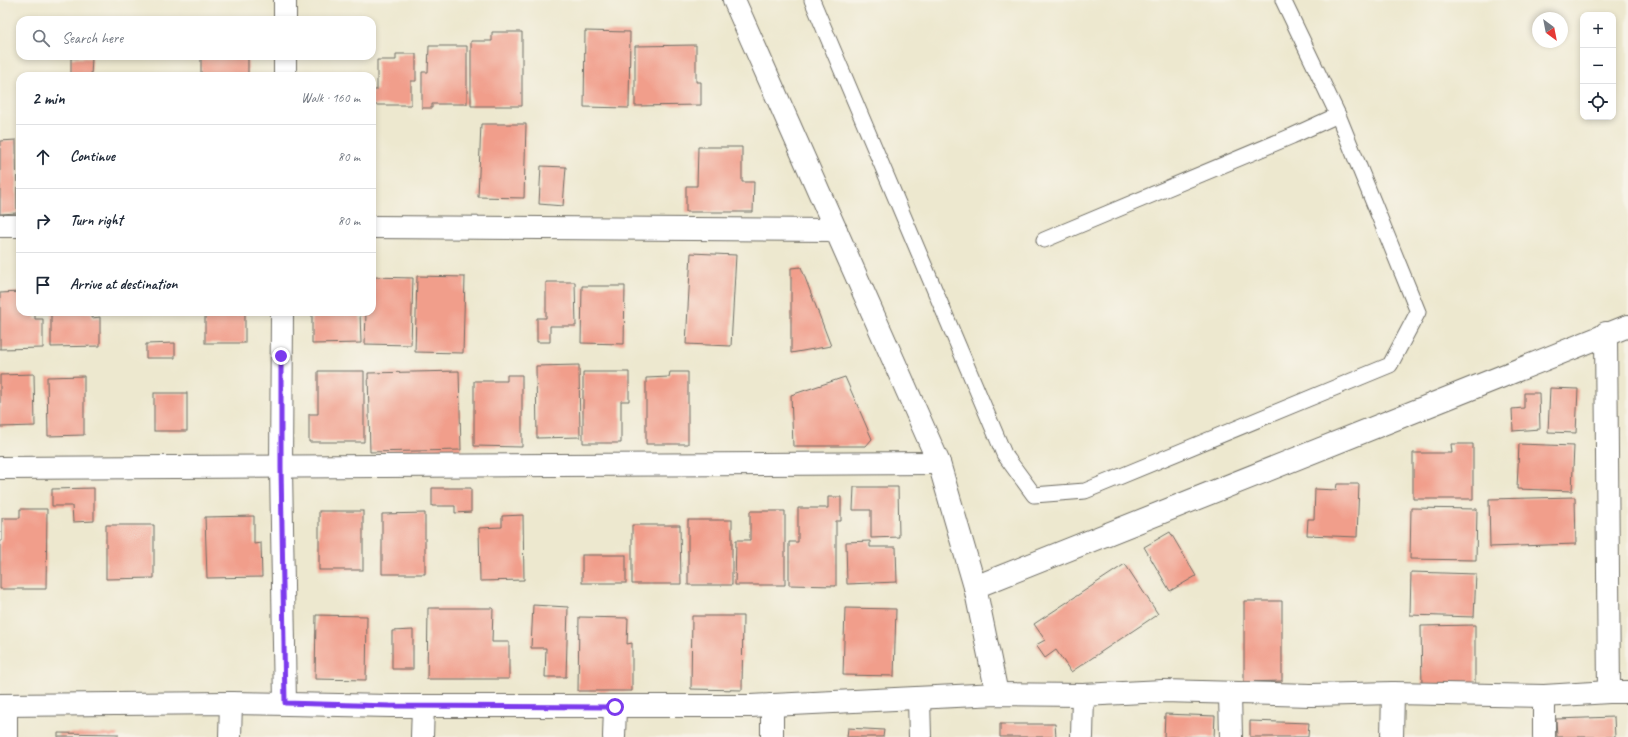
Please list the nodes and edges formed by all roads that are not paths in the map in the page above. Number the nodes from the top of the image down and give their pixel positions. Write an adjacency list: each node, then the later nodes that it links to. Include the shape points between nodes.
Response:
1 (285, 0): 5 (street)
2 (734, 0): 12 (street)
3 (812, 0): 8 (lane, via 1004,454 1034,495 1085,491 1390,365 1418,312)
4 (1283, 0): 8 (lane)
5 (285, 16)
6 (285, 60): 7 (street)
7 (285, 72)
8 (1338, 115): 13 (lane)
9 (0, 226): 10 (street)
10 (16, 226)
11 (376, 227): 12 (street)
12 (836, 230): 17 (street)
13 (1044, 240)
14 (282, 316): 19 (street)
15 (1628, 326): 16 (street)
16 (1606, 334): 20 (street); 21 (street)
17 (938, 463): 19 (street); 20 (street)
18 (0, 468): 19 (street)
19 (281, 468): 29 (street)
20 (975, 587): 23 (street)
21 (1618, 692): 26 (street)
22 (1393, 693): 25 (street); 26 (street); 42 (street)
23 (997, 694): 24 (street); 27 (street)
24 (1082, 694): 25 (street, via 1164,691); 40 (street)
25 (1230, 694): 41 (street)
26 (1544, 696): 43 (street)
27 (919, 699): 31 (street); 39 (street)
28 (231, 703): 29 (street); 30 (street); 35 (street)
29 (285, 703): 32 (street)
30 (3, 705): 34 (street)
31 (772, 705): 33 (street); 38 (street)
32 (423, 706): 33 (street); 36 (street)
33 (615, 707): 37 (street)
34 (6, 737)
35 (230, 737)
36 (422, 737)
37 (614, 737)
38 (772, 737)
39 (920, 737)
40 (1082, 737)
41 (1231, 737)
42 (1392, 737)
43 (1544, 737)

